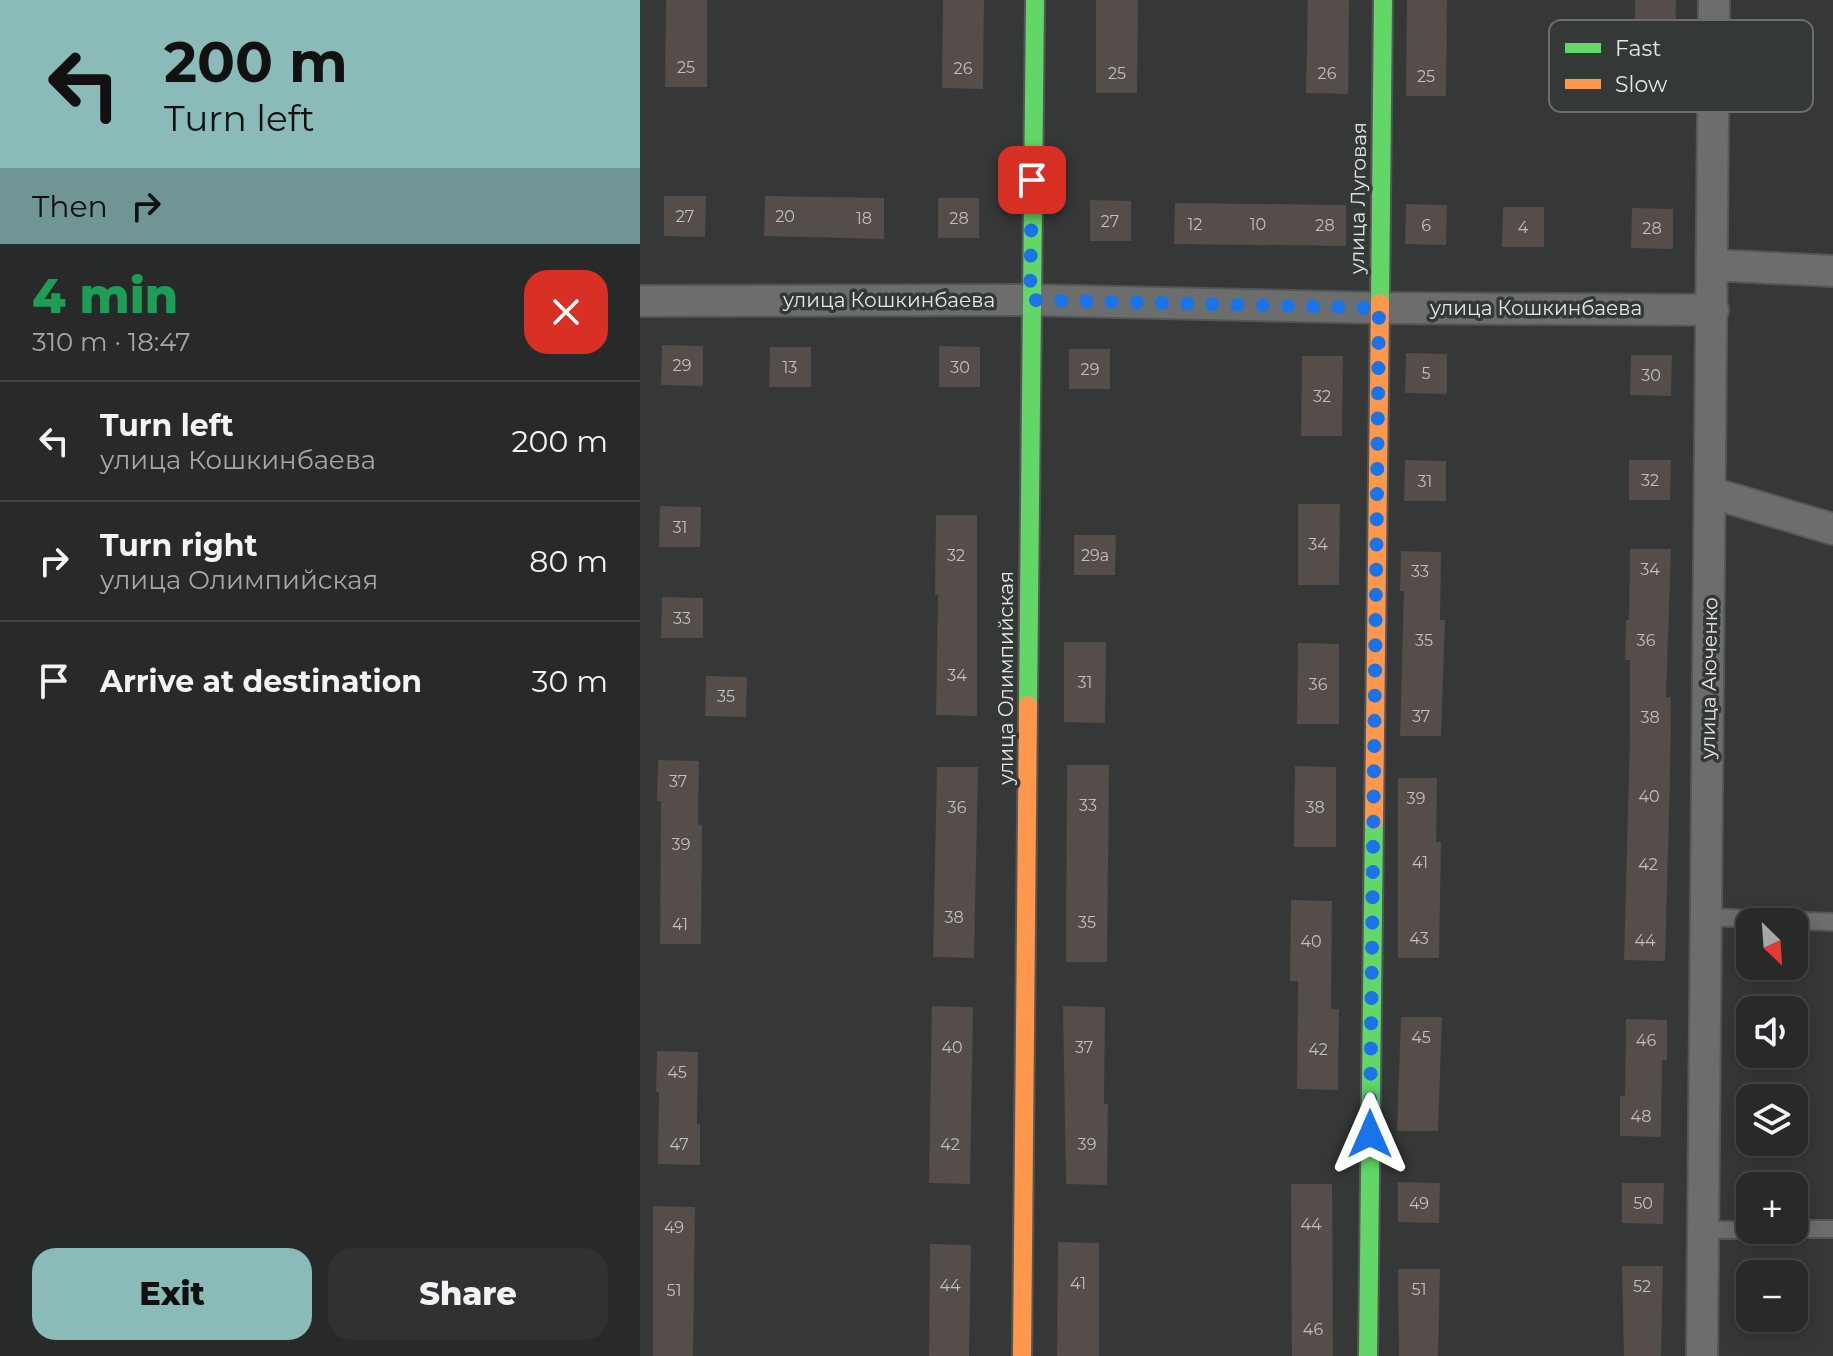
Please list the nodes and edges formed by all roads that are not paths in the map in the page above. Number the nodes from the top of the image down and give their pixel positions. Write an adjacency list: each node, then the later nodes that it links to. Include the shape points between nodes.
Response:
1 (1035, 0): 8 (street, улица Олимпийская)
2 (1383, 0): 10 (street, улица Луговая)
3 (1714, 0): 4 (street, улица Аюченко)
4 (1714, 20)
5 (1713, 112): 6 (street, улица Аюченко)
6 (1712, 265): 7 (street); 11 (street, улица Аюченко)
7 (1833, 271)
8 (1030, 300): 9 (street, улица Кошкинбаева); 10 (street, улица Кошкинбаева); 20 (street, улица Олимпийская)
9 (640, 301)
10 (1379, 308): 11 (street, улица Кошкинбаева); 21 (street, улица Луговая)
11 (1713, 310): 12 (street, улица Аюченко)
12 (1712, 493): 13 (street); 14 (street, улица Аюченко)
13 (1833, 529)
14 (1707, 917): 15 (lane); 18 (street, улица Аюченко)
15 (1833, 922)
16 (1808, 1229): 17 (lane)
17 (1833, 1229)
18 (1702, 1230): 19 (lane); 22 (street, улица Аюченко)
19 (1736, 1230)
20 (1022, 1356)
21 (1368, 1356)
22 (1702, 1356)

